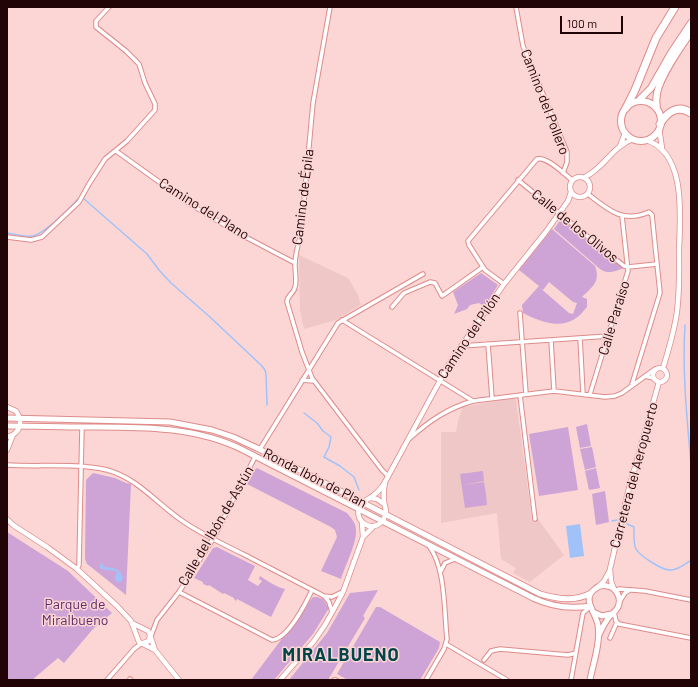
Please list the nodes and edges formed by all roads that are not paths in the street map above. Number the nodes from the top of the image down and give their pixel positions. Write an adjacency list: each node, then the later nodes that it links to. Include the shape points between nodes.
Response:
1 (109, 7): 18 (street, via 96,21 96,27 139,64 156,107)
2 (330, 7): 30 (street, Camino de Épila, via 313,103 301,234)
3 (516, 7): 19 (street, Camino del Pollero, via 522,46 566,152 567,162)
4 (675, 7): 9 (highway, via 656,38)
5 (691, 23): 7 (highway)
6 (691, 32): 7 (highway)
7 (664, 70): 8 (highway); 10 (highway, via 657,93)
8 (638, 101): 9 (highway); 10 (highway, via 647,102)
9 (626, 108): 13 (highway, via 621,121)
10 (657, 109): 12 (highway, via 660,116)
11 (691, 113): 12 (highway, via 684,109 673,110 665,116)
12 (659, 126): 15 (highway, via 655,134); 17 (street, Carretera del Aeropuerto)
13 (625, 133): 14 (highway); 16 (street)
14 (633, 139): 15 (highway); 16 (street)
15 (646, 140): 17 (street)
16 (620, 146): 20 (street)
17 (662, 148): 45 (street, Carretera del Aeropuerto, via 677,180 680,218 678,309)
18 (116, 151): 29 (street, via 105,159 82,198 42,238 34,240); 30 (street, Camino del Plano, via 190,204)
19 (563, 173): 21 (street, via 547,160 540,158 533,162); 22 (street)
20 (587, 179): 22 (street, via 579,176); 24 (street, via 590,187)
21 (518, 180): 27 (street, Calle de los Olivos); 32 (street, via 468,241)
22 (572, 180): 23 (street)
23 (571, 192): 25 (street); 26 (street, Camino del Pilón)
24 (588, 194): 25 (street); 28 (street)
25 (577, 196): 26 (street, Camino del Pilón)
26 (568, 201): 27 (street, Camino del Pilón)
27 (558, 213): 33 (street, Calle de los Olivos); 35 (street, Camino del Pilón)
28 (622, 216): 31 (street, via 638,216 649,212 652,215); 33 (street, Calle Paraíso)
29 (7, 236)
30 (295, 263): 46 (street, Camino de Épila, via 295,287 287,302)
31 (657, 264): 33 (street, Calle de los Olivos); 54 (street, via 660,293)
32 (483, 267): 35 (street); 36 (street, via 442,296 435,283 430,282 404,293)
33 (628, 268): 39 (street, Calle Paraíso)
34 (423, 274): 38 (street)
35 (504, 284): 44 (street, Camino del Pilón)
36 (392, 307)
37 (520, 313): 42 (street)
38 (342, 320): 46 (street); 52 (street)
39 (609, 336): 40 (street); 58 (street, Calle Paraíso)
40 (580, 338): 41 (street); 57 (street)
41 (550, 340): 42 (street); 55 (street)
42 (522, 342): 43 (street); 56 (street)
43 (488, 344): 44 (street); 61 (street)
44 (461, 346): 52 (street, Camino del Pilón)
45 (663, 368): 47 (street); 53 (street, Carretera del Aeropuerto, via 667,376 664,381)
46 (308, 370): 50 (street); 51 (street, Camino de Épila)
47 (655, 370): 48 (street); 49 (street)
48 (644, 376): 49 (street); 54 (street)
49 (653, 378): 53 (street, Carretera del Aeropuerto)
50 (302, 380): 51 (street); 75 (street)
51 (313, 380): 80 (street, Camino de Épila)
52 (439, 380): 60 (street); 67 (street, Camino del Pilón)
53 (659, 382): 99 (street, Carretera del Aeropuerto, via 628,492)
54 (632, 384): 58 (street, via 615,396)
55 (554, 391): 56 (street); 57 (street)
56 (526, 394): 59 (street)
57 (583, 394): 58 (street)
58 (590, 394)
59 (520, 395): 61 (street); 88 (street)
60 (466, 397): 62 (street); 63 (street)
61 (492, 398): 62 (street)
62 (473, 401): 63 (street)
63 (464, 403): 68 (street)
64 (7, 407): 66 (street, via 16,411)
65 (7, 418): 66 (main road, Ronda Ibón de Plan)
66 (20, 418): 70 (street); 75 (main road, Ronda Ibón de Plan, via 177,423 219,432)
67 (420, 418): 68 (street); 74 (street, Camino del Pilón)
68 (428, 423): 74 (street)
69 (7, 426): 70 (main road, Ronda Ibón de Plan)
70 (20, 426): 71 (main road, Ronda Ibón de Plan); 72 (street)
71 (82, 427): 77 (main road, Ronda Ibón de Plan, via 142,427 185,432 236,446); 79 (street)
72 (13, 435): 73 (street); 76 (street)
73 (7, 437)
74 (409, 440): 80 (street, Camino del Pilón)
75 (260, 449): 83 (main road, Ronda Ibón de Plan)
76 (7, 450)
77 (256, 456): 85 (main road, Ronda Ibón de Plan); 95 (street, Calle del Ibón de Astún)
78 (7, 465): 79 (street)
79 (82, 467): 95 (street, via 107,470 125,477 168,511); 98 (street)
80 (388, 476): 81 (street, Camino del Pilón)
81 (385, 482): 82 (street, Camino del Pilón); 84 (street, Camino del Pilón)
82 (370, 498): 83 (street, Camino del Pilón); 84 (street)
83 (363, 502): 85 (street); 86 (main road, Ronda Ibón de Plan)
84 (384, 504): 86 (street, Camino del Pilón)
85 (359, 509): 89 (street, via 358,515); 90 (main road, Ronda Ibón de Plan)
86 (386, 514): 90 (street); 107 (main road, Ronda Ibón de Plan, via 540,594 564,599)
87 (7, 519): 92 (street)
88 (535, 520)
89 (362, 522): 93 (street); 94 (street)
90 (382, 522): 93 (street); 96 (main road, Ronda Ibón de Plan)
91 (7, 525): 92 (street)
92 (13, 525): 98 (street)
93 (374, 526): 94 (street)
94 (363, 537): 106 (street)
95 (213, 539): 102 (street); 105 (street, Calle del Ibón de Astún)
96 (428, 545): 97 (main road, Ronda Ibón de Plan); 100 (street, via 436,556)
97 (455, 559): 100 (street, via 443,565); 111 (main road, Ronda Ibón de Plan, via 540,601 561,606)
98 (77, 569): 115 (street)
99 (610, 569): 101 (street, Carretera del Aeropuerto); 103 (street, Carretera del Aeropuerto)
100 (441, 575): 124 (street)
101 (598, 587): 103 (main road, via 608,586); 107 (main road, Carretera del Aeropuerto)
102 (312, 590): 105 (street, via 292,623 279,638 272,640); 108 (street)
103 (615, 590): 104 (street); 110 (main road, Carretera del Aeropuerto)
104 (631, 590): 109 (street); 110 (street, via 625,593)
105 (179, 592): 119 (street, Calle del Ibón de Astún, via 157,620)
106 (343, 592): 108 (street, via 334,596); 112 (street)
107 (591, 593): 111 (main road)
108 (324, 596): 112 (street)
109 (691, 600)
110 (619, 602): 113 (main road)
111 (591, 608): 113 (main road, via 602,616); 118 (main road, via 599,626); 126 (street, via 584,613)
112 (332, 613): 132 (street, via 314,641)
113 (613, 613): 114 (street); 116 (main road)
114 (616, 621): 116 (street); 121 (street); 122 (street, via 621,625)
115 (132, 623): 117 (street); 120 (street)
116 (605, 623): 118 (main road)
117 (144, 630): 119 (street, via 148,631); 120 (street, via 139,632)
118 (599, 635): 136 (main road)
119 (151, 637): 123 (street); 125 (street)
120 (137, 638): 123 (street)
121 (610, 638)
122 (691, 638)
123 (143, 643): 125 (street); 130 (street, via 134,649)
124 (446, 644): 128 (street); 133 (street)
125 (155, 650): 131 (street)
126 (576, 653): 127 (street, via 568,655 500,649 492,652); 135 (street)
127 (484, 660): 128 (street); 129 (street)
128 (476, 662): 129 (street)
129 (488, 669): 134 (street)
130 (107, 680)
131 (179, 680)
132 (280, 680)
133 (426, 680)
134 (507, 680)
135 (571, 680)
136 (590, 680)

